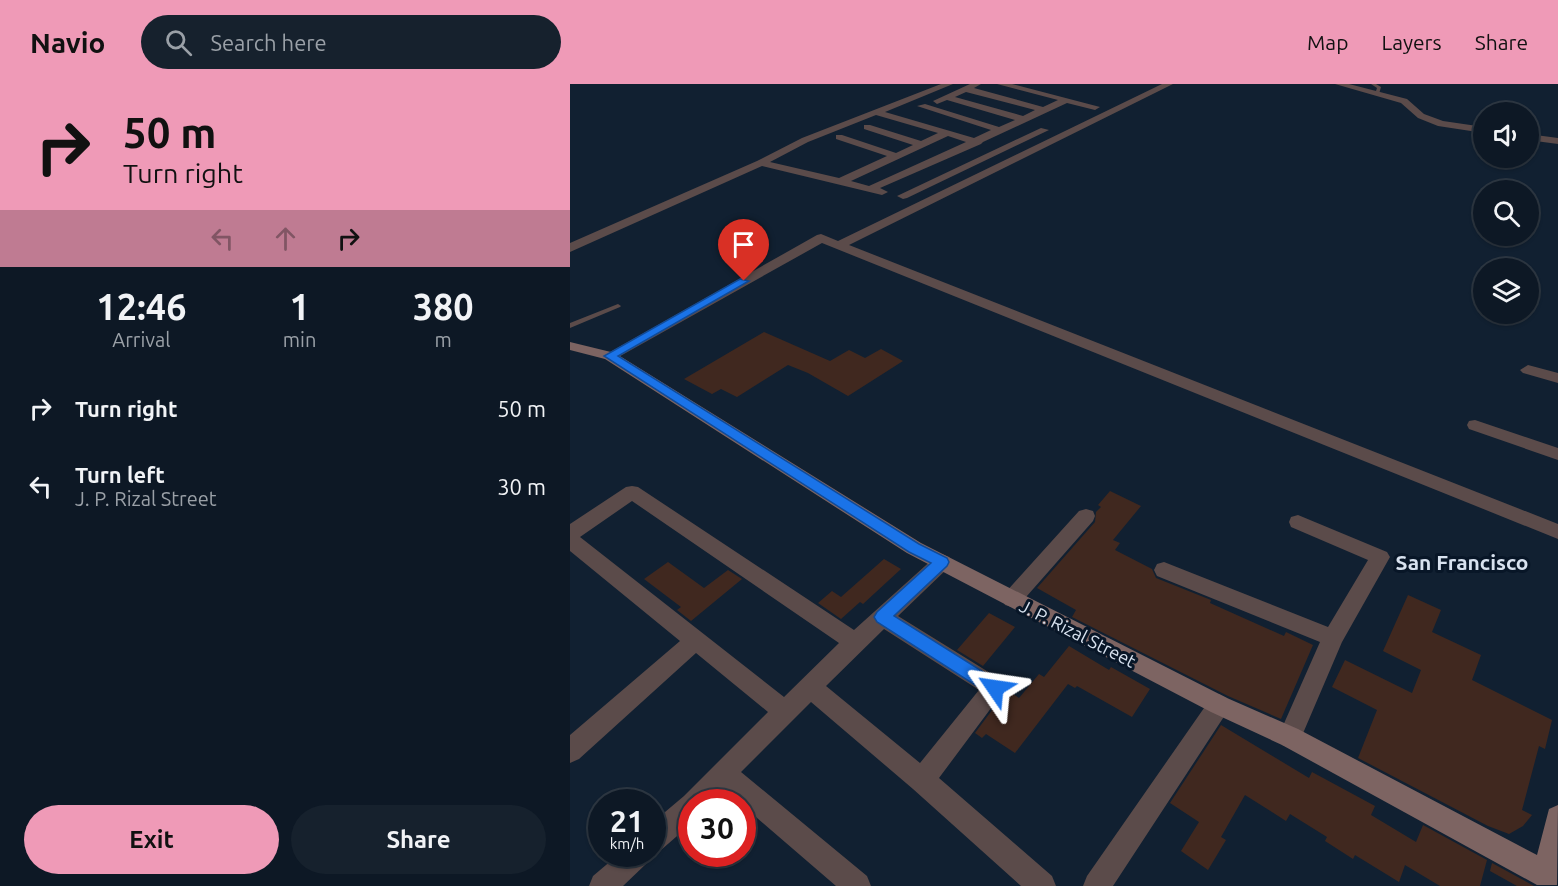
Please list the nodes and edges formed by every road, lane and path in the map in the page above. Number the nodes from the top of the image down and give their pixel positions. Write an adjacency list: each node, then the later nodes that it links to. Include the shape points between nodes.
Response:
1 (949, 84): 12 (street)
2 (977, 84): 7 (street)
3 (1001, 84): 9 (street)
4 (1169, 84): 27 (street)
5 (1339, 84): 6 (street)
6 (1375, 88): 18 (street, via 1404,101 1428,120)
7 (966, 89): 8 (street); 11 (street)
8 (946, 97): 10 (street); 15 (street)
9 (1066, 100): 11 (street); 13 (street, via 1095,106)
10 (922, 106): 14 (street); 19 (street)
11 (1044, 110): 15 (street)
12 (878, 113): 14 (street); 29 (street, via 805,140)
13 (1074, 116)
14 (893, 117): 17 (street); 20 (street)
15 (1023, 119): 19 (street)
16 (1054, 126): 26 (street)
17 (867, 127): 21 (street); 25 (street)
18 (1473, 128)
19 (1000, 130): 23 (street)
20 (947, 133): 23 (street); 25 (street)
21 (839, 137): 28 (street); 30 (street)
22 (1539, 138): 24 (street)
23 (975, 141): 26 (street); 32 (street)
24 (1558, 141)
25 (923, 145): 28 (street)
26 (1002, 149): 27 (street); 33 (street)
27 (1023, 154): 34 (street)
28 (896, 156): 31 (street)
29 (761, 163): 30 (street); 36 (street)
30 (777, 166): 31 (street)
31 (840, 182): 32 (street)
32 (870, 189): 33 (street)
33 (903, 196): 34 (street)
34 (928, 202): 35 (street)
35 (841, 244): 39 (street, via 821,238); 46 (street)
36 (570, 248)
37 (618, 306): 38 (lane)
38 (571, 342): 39 (main road, J. P. Rizal Street)
39 (610, 356): 49 (main road, J. P. Rizal Street)
40 (1528, 370): 41 (street)
41 (1558, 378)
42 (1476, 424): 43 (street)
43 (1558, 454)
44 (1086, 516): 51 (street)
45 (1298, 522): 53 (street, via 1380,557)
46 (1558, 532)
47 (570, 534): 55 (street, via 632,492)
48 (570, 540): 54 (street)
49 (942, 562): 51 (main road, J. P. Rizal Street); 52 (street)
50 (1164, 570): 53 (street)
51 (1012, 599): 57 (main road, J. P. Rizal Street)
52 (882, 617): 55 (street); 62 (street, via 995,688)
53 (1333, 638): 59 (street)
54 (696, 640): 58 (street); 60 (street)
55 (855, 642): 56 (street)
56 (810, 687): 58 (street); 62 (street)
57 (1219, 705): 59 (main road, J. P. Rizal Street); 72 (street)
58 (784, 711): 61 (street)
59 (1290, 737): 68 (main road, J. P. Rizal Street)
60 (570, 752)
61 (725, 774): 63 (street); 70 (street)
62 (921, 780): 71 (street)
63 (709, 789)
64 (678, 818): 66 (street)
65 (1558, 818): 68 (main road, J. P. Rizal Street)
66 (666, 828)
67 (627, 867): 69 (street)
68 (1552, 878)
69 (614, 882)
70 (857, 886)
71 (1042, 886)
72 (1097, 886)

